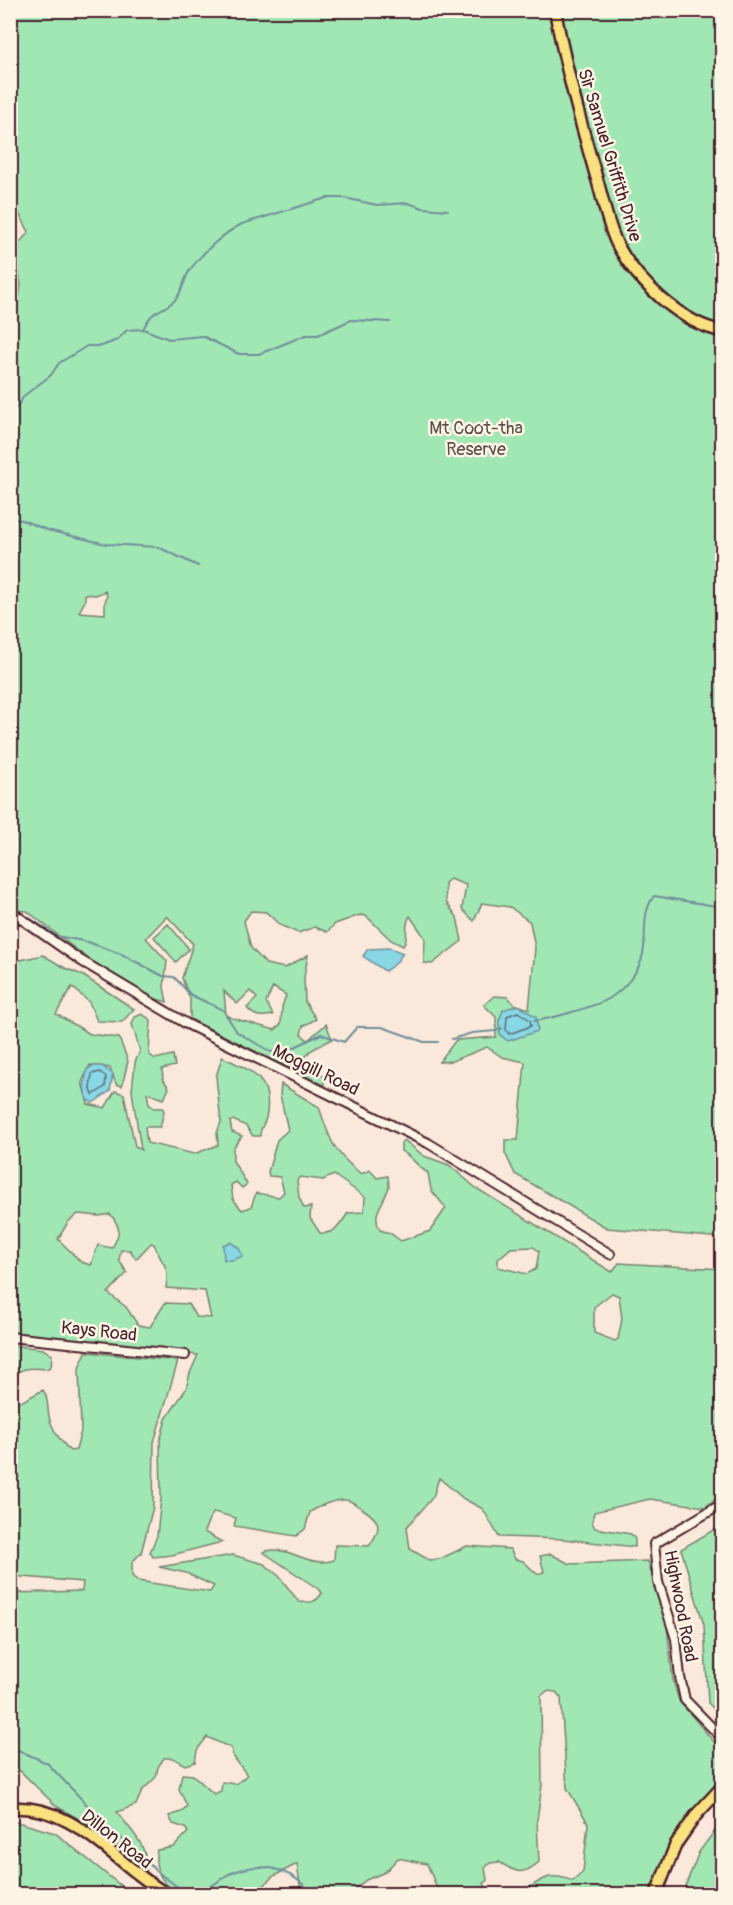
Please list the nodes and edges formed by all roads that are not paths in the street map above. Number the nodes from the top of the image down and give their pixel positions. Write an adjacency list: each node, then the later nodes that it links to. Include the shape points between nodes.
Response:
1 (555, 10): 2 (main road, Sir Samuel Griffith Drive, via 569,81 617,244 634,269 674,308 703,326)
2 (723, 331)
3 (10, 911): 4 (street, Moggill Road, via 80,960 188,1024 428,1143)
4 (610, 1254)
5 (10, 1337): 6 (street, Kays Road)
6 (185, 1355)
7 (723, 1504): 8 (street, Highwood Road, via 654,1545 658,1582 676,1639 685,1700)
8 (723, 1738)
9 (723, 1787): 10 (main road)
10 (718, 1795): 13 (main road, via 697,1814 676,1844)
11 (10, 1808): 12 (main road, Dillon Road, via 33,1808 63,1818)
12 (167, 1894)
13 (656, 1894)

